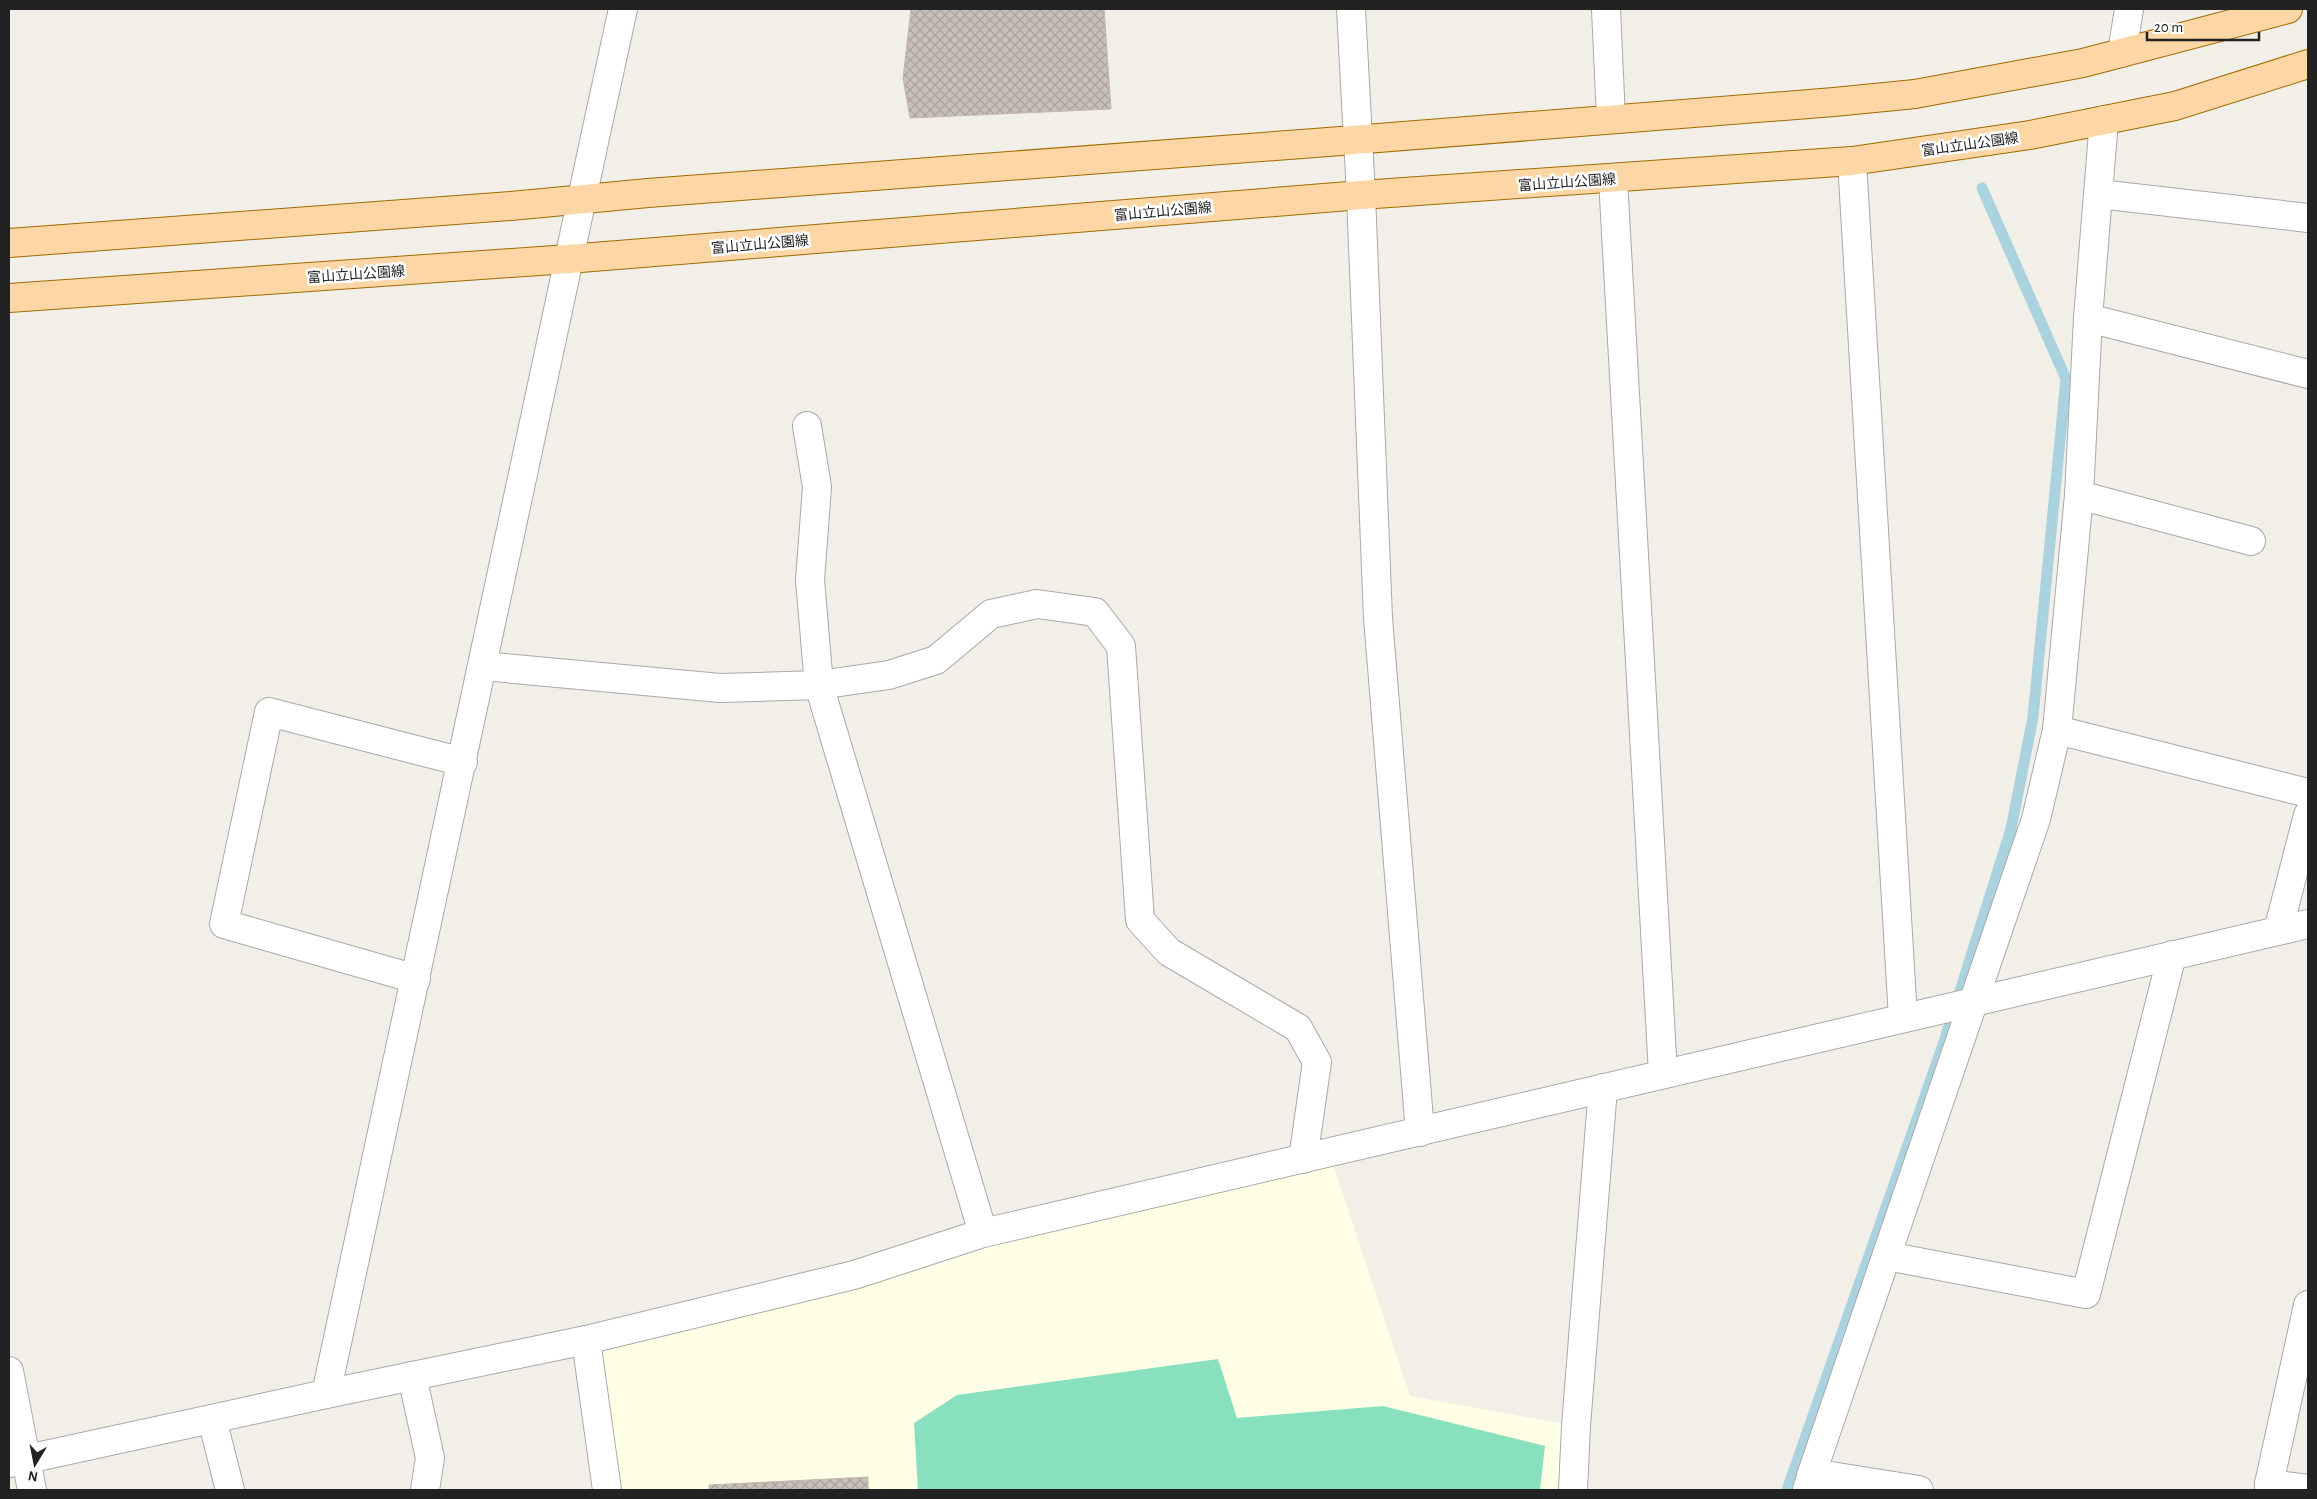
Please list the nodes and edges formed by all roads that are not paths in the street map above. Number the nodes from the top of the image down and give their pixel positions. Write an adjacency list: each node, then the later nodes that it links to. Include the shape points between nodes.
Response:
1 (623, 9): 15 (street)
2 (1351, 9): 10 (street)
3 (1606, 9): 8 (street)
4 (2129, 9): 6 (street)
5 (2288, 9): 6 (main road)
6 (2122, 54): 8 (main road, via 1916,94)
7 (2308, 64): 9 (main road, 富山立山公園線, via 2174,106)
8 (1611, 119): 10 (main road)
9 (2104, 120): 11 (main road, 富山立山公園線, via 2030,136); 13 (street)
10 (1358, 140): 14 (street); 15 (main road)
11 (1852, 160): 12 (main road, 富山立山公園線); 36 (street)
12 (1613, 179): 14 (main road, 富山立山公園線); 37 (street)
13 (2099, 194): 16 (street); 20 (street)
14 (1361, 195): 18 (main road, 富山立山公園線); 39 (street, via 1378,618)
15 (581, 199): 17 (main road); 18 (street)
16 (2308, 218)
17 (9, 243)
18 (568, 259): 19 (main road, 富山立山公園線); 25 (street)
19 (9, 298)
20 (2088, 318): 21 (street); 23 (street)
21 (2308, 374)
22 (807, 426): 26 (street, via 817,487 810,580)
23 (2079, 495): 24 (street); 27 (street)
24 (2251, 541)
25 (482, 666): 26 (street, via 720,688); 28 (street)
26 (818, 685): 40 (street, via 889,675 936,660 991,614 1037,604 1095,612 1121,646 1140,920 1169,952 1298,1028 1317,1062); 41 (street)
27 (2057, 730): 29 (street); 35 (street, via 2036,819)
28 (463, 762): 34 (street); 34 (street, via 269,712 224,924)
29 (2308, 793)
30 (2308, 815): 32 (street)
31 (2308, 924): 32 (street)
32 (2278, 931): 33 (street)
33 (2172, 955): 35 (street); 42 (street, via 2086,1294)
34 (416, 979): 47 (street)
35 (1974, 1002): 36 (street); 42 (street)
36 (1903, 1018): 37 (street)
37 (1663, 1074): 38 (street)
38 (1603, 1088): 39 (street); 57 (street)
39 (1420, 1132): 40 (street)
40 (1303, 1158): 41 (street)
41 (983, 1233): 44 (street, via 854,1275)
42 (1887, 1256): 50 (street)
43 (2308, 1306): 51 (street)
44 (586, 1340): 46 (street); 56 (street)
45 (9, 1371): 49 (street)
46 (412, 1376): 47 (street); 55 (street, via 430,1458)
47 (326, 1394): 48 (street)
48 (212, 1419): 49 (street); 54 (street)
49 (18, 1461): 53 (street)
50 (1810, 1482): 58 (street)
51 (2269, 1487): 52 (street)
52 (2308, 1489)
53 (32, 1490)
54 (230, 1490)
55 (425, 1490)
56 (607, 1490)
57 (1573, 1490)
58 (1919, 1490)

